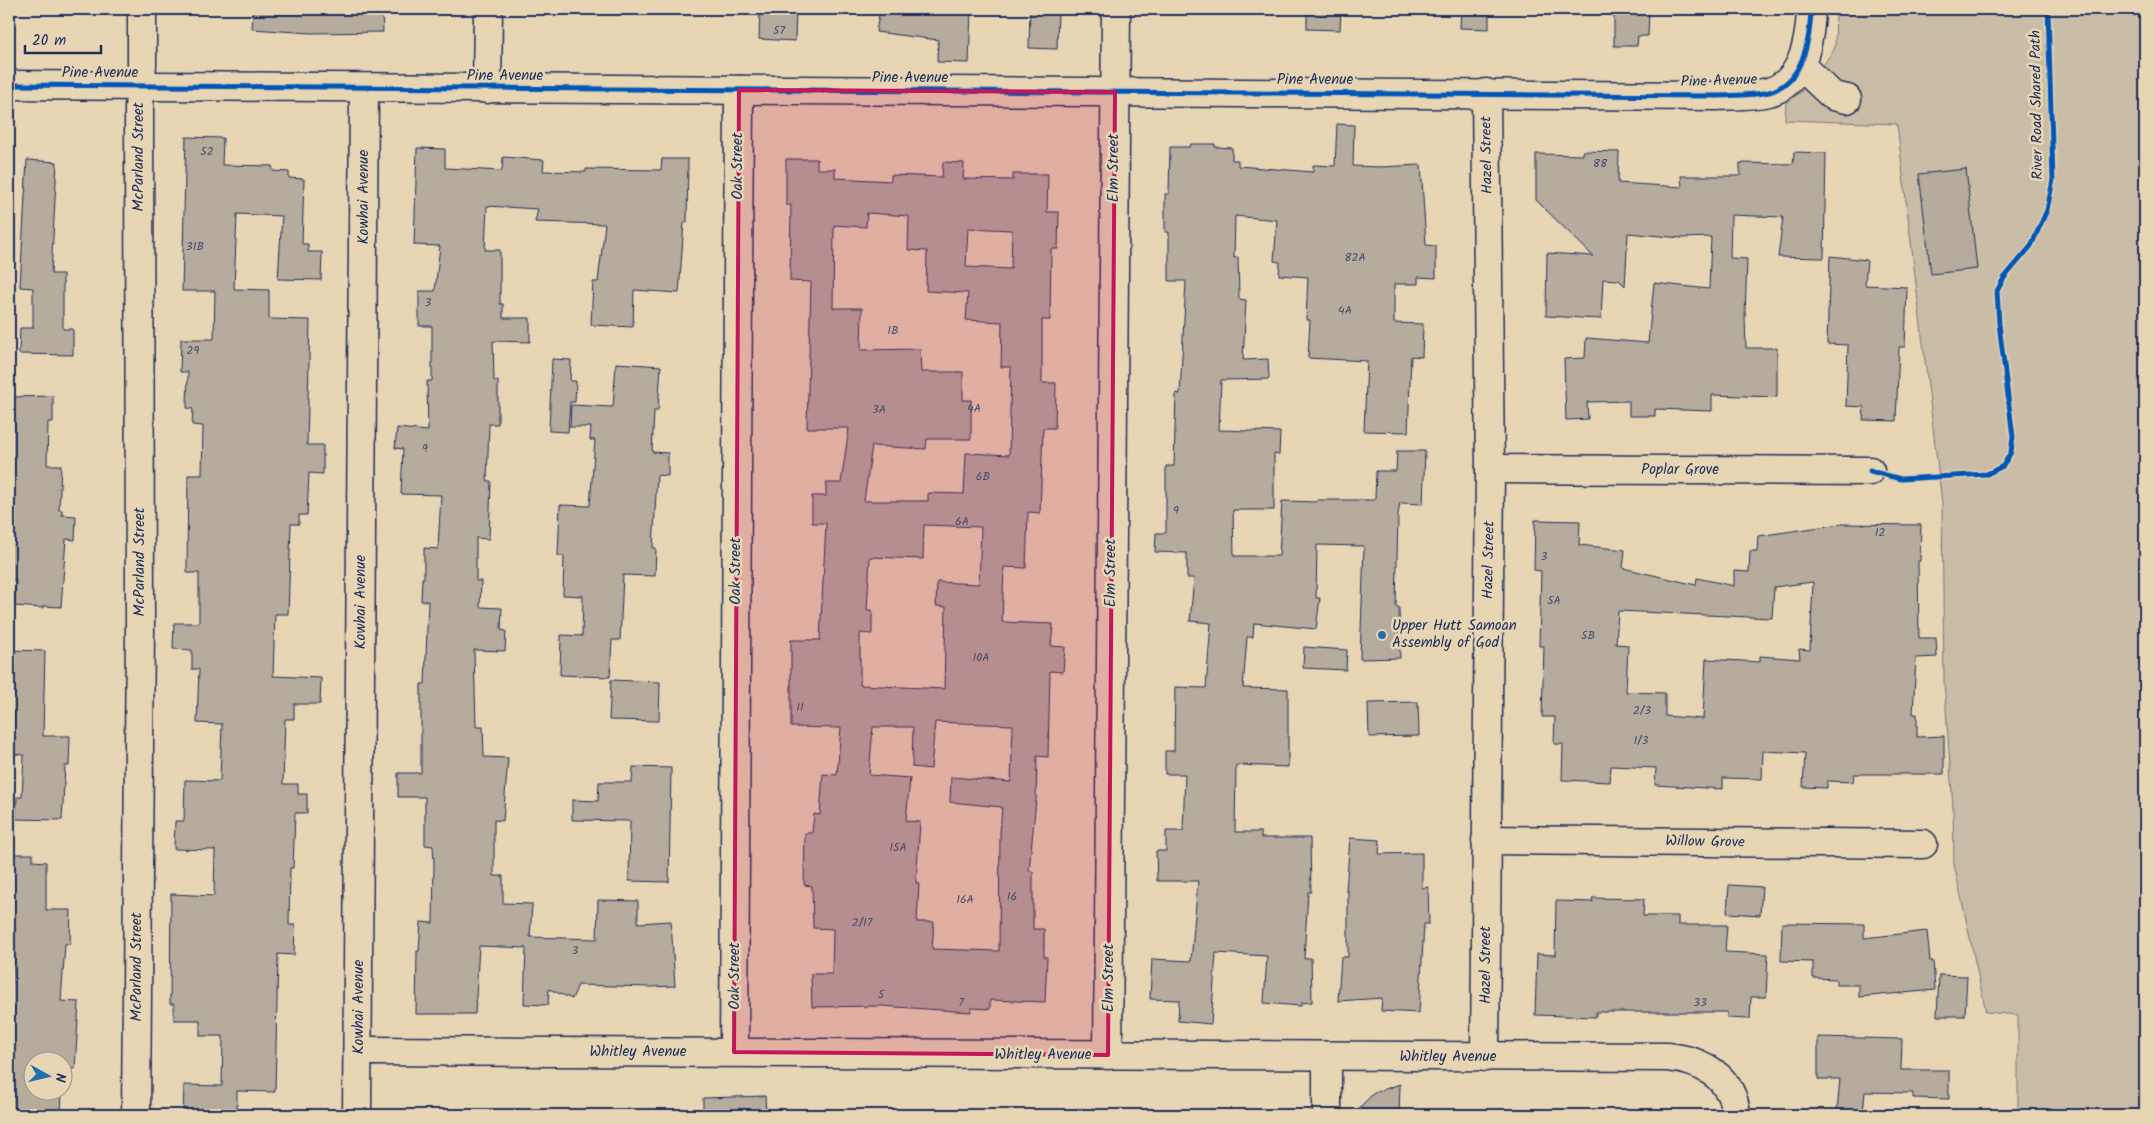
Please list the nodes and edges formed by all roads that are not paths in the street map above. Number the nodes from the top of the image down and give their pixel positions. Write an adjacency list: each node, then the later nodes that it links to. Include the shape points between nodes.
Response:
1 (142, 9): 7 (street, McParland Street)
2 (488, 9): 9 (street)
3 (1116, 9): 11 (street, Elm Street)
4 (1811, 9): 5 (street, via 1806,50)
5 (1800, 65): 12 (street, Pine Avenue, via 1784,84 1770,92 1751,94); 13 (street, via 1833,96)
6 (9, 85): 7 (street, Pine Avenue)
7 (141, 86): 8 (street, Pine Avenue); 23 (street, McParland Street)
8 (364, 88): 9 (street, Pine Avenue); 18 (street, Kowhai Avenue)
9 (487, 89): 10 (street, Pine Avenue)
10 (739, 90): 11 (street, Pine Avenue); 19 (street, Oak Street)
11 (1116, 92): 12 (street, Pine Avenue); 20 (street, Elm Street)
12 (1486, 93): 14 (street, Hazel Street)
13 (1847, 99)
14 (1490, 469): 15 (street, Poplar Grove); 16 (street, Hazel Street)
15 (1870, 470)
16 (1486, 840): 17 (street, Willow Grove); 22 (street, Hazel Street)
17 (1923, 844)
18 (358, 1051): 19 (street, Whitley Avenue); 24 (street, Kowhai Avenue)
19 (734, 1052): 20 (street, Whitley Avenue)
20 (1108, 1055): 21 (street, Whitley Avenue)
21 (1328, 1056): 22 (street, Whitley Avenue); 25 (street)
22 (1485, 1057): 26 (street, Whitley Avenue, via 1684,1058 1722,1078 1735,1104)
23 (136, 1115)
24 (358, 1115)
25 (1327, 1115)
26 (1736, 1115)

